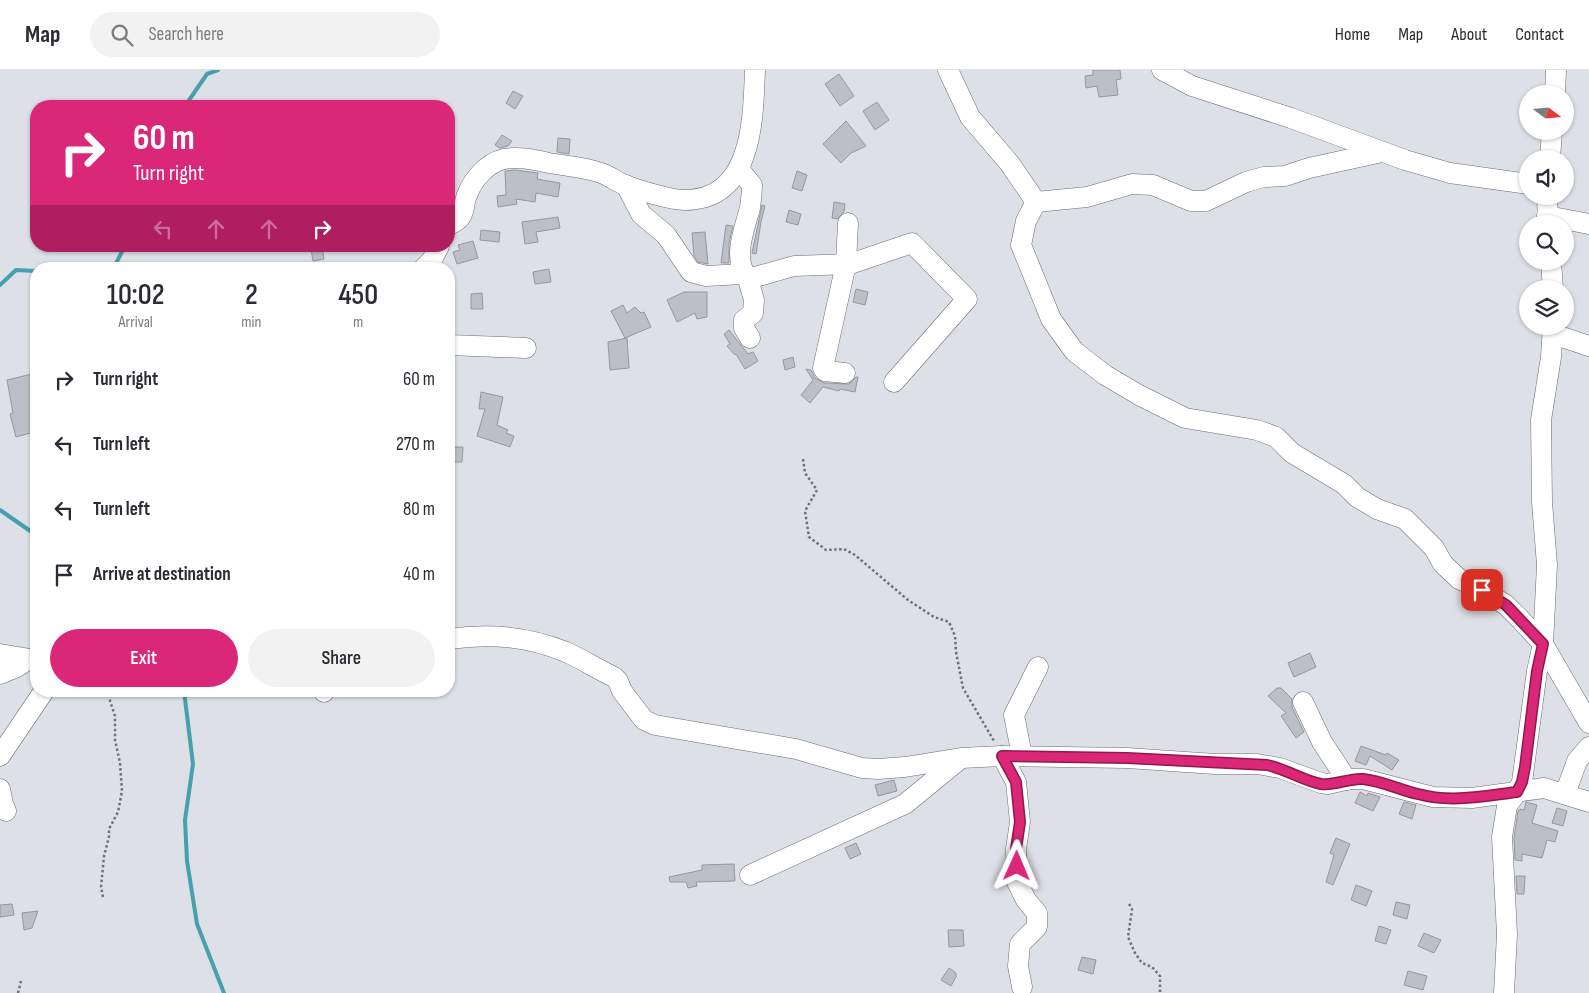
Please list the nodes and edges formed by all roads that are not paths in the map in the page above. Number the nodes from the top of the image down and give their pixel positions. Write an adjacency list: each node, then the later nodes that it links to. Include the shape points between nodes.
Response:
1 (755, 70): 7 (street, via 749,141)
2 (948, 70): 10 (street, via 970,117 1010,164)
3 (1162, 70): 6 (street, via 1192,86)
4 (1556, 70): 5 (street)
5 (1555, 85)
6 (1382, 152): 8 (street, via 1450,172); 10 (street, via 1285,176 1264,176 1206,201 1191,201 1153,185 1132,184 1086,198)
7 (739, 169): 9 (street, via 723,189 702,198 683,200); 16 (street, via 752,185 739,260)
8 (1519, 183)
9 (626, 185): 11 (street, via 589,170 523,158 504,159 481,171 467,194 462,215); 16 (street, via 641,214 666,236 691,272 706,276)
10 (1036, 202): 26 (street, via 1026,221 1021,245 1051,319 1074,351 1105,375 1186,418 1258,430 1276,437 1292,453 1344,484 1357,497 1405,519 1459,579 1506,605)
11 (455, 221)
12 (848, 222): 15 (street)
13 (1574, 223): 14 (street)
14 (1589, 224)
15 (846, 264): 16 (street, via 794,266); 23 (street, via 823,368); 24 (street, via 912,243 967,299)
16 (746, 277): 19 (street, via 754,300 753,313 744,320 744,328)
17 (1553, 335): 26 (street, via 1541,420 1546,565)
18 (1564, 335): 21 (street)
19 (750, 338)
20 (455, 345): 22 (street)
21 (1589, 346)
22 (526, 348)
23 (845, 373)
24 (894, 382)
25 (455, 638): 39 (street, via 479,635 521,638 568,653 614,677 644,720 655,725 796,749 862,768 878,769)
26 (1543, 644): 34 (street); 42 (street, via 1525,767)
27 (0, 654): 28 (street)
28 (30, 659)
29 (30, 661): 31 (street)
30 (1038, 667): 38 (street, via 1014,715)
31 (0, 674)
32 (40, 697): 36 (street)
33 (1303, 702): 40 (street, via 1322,742)
34 (1589, 723)
35 (1589, 747): 43 (street, via 1577,760)
36 (0, 756)
37 (1002, 756): 38 (street); 39 (street); 47 (street, via 1016,782 1020,822 1016,849 1017,882 1026,900 1038,913 1037,927 1020,944 1018,966)
38 (1022, 756): 40 (street, via 1257,764 1280,768 1321,784)
39 (962, 758): 46 (street, via 906,804)
40 (1347, 780): 42 (street, via 1370,780 1419,795 1445,798)
41 (0, 789): 45 (street)
42 (1517, 792): 43 (street, via 1544,788); 48 (street, via 1507,806 1502,837 1507,934)
43 (1565, 794): 44 (street)
44 (1589, 802)
45 (6, 811)
46 (750, 875)
47 (1022, 987)
48 (1504, 993)

